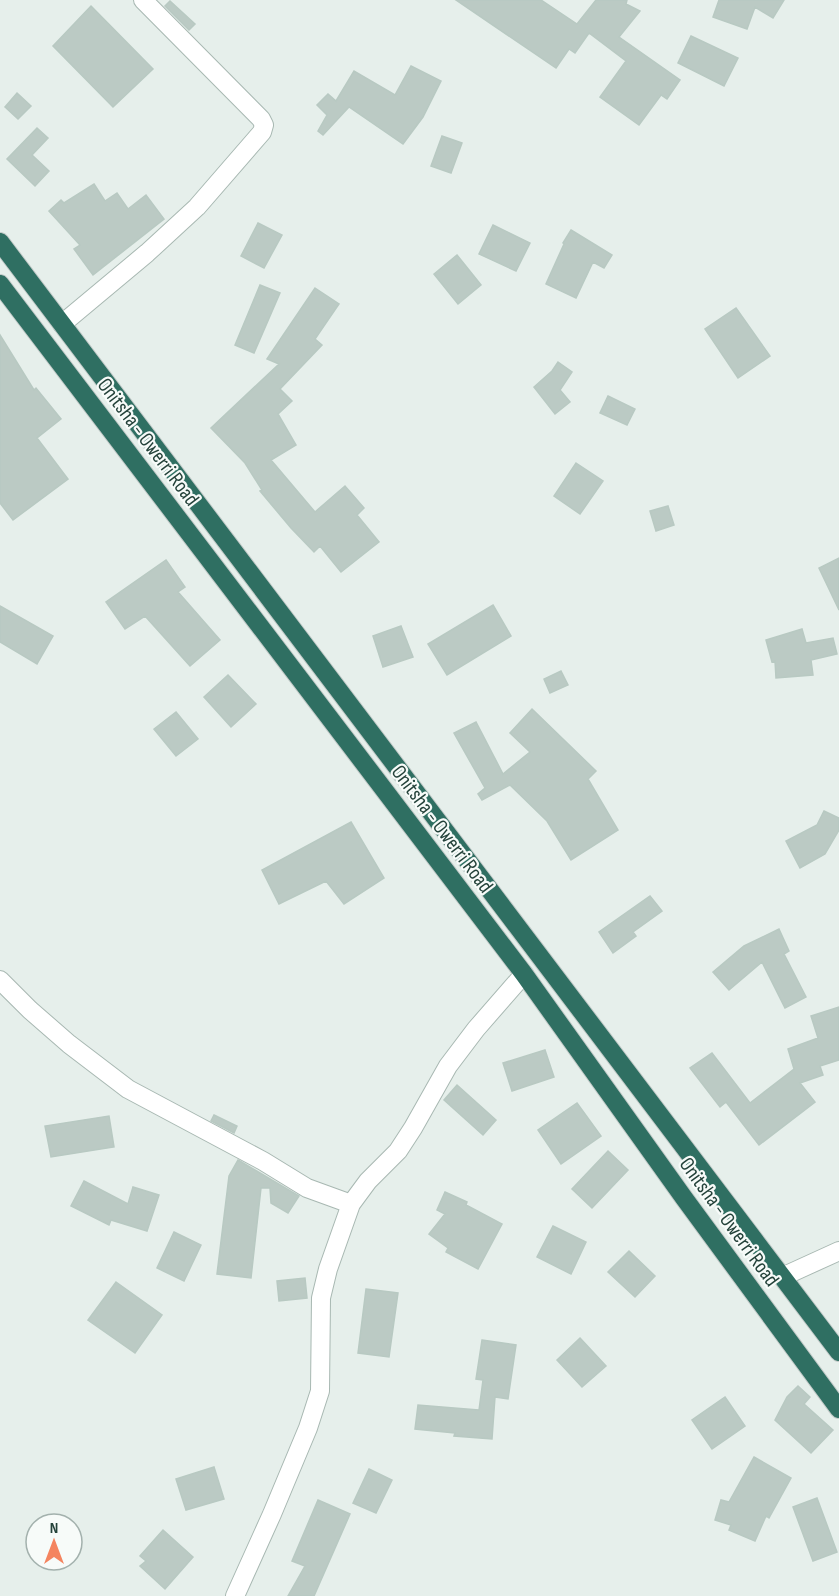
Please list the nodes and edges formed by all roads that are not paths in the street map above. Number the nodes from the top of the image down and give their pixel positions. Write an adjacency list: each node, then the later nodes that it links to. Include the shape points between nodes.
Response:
1 (143, 0): 4 (street, via 264,125 197,207)
2 (0, 242): 4 (highway, Onitsha - Owerri Road)
3 (0, 284): 5 (highway, Onitsha - Owerri Road)
4 (62, 324): 9 (highway, Onitsha - Owerri Road)
5 (524, 974): 7 (street, via 448,1066 398,1151); 11 (highway, Onitsha - Owerri Road)
6 (0, 980): 7 (street, via 69,1044 128,1089 307,1188)
7 (351, 1204): 12 (street, via 327,1269 321,1298 320,1391 308,1428)
8 (839, 1251): 9 (street)
9 (782, 1277): 10 (highway, Onitsha - Owerri Road)
10 (839, 1352)
11 (839, 1409)
12 (235, 1596)

